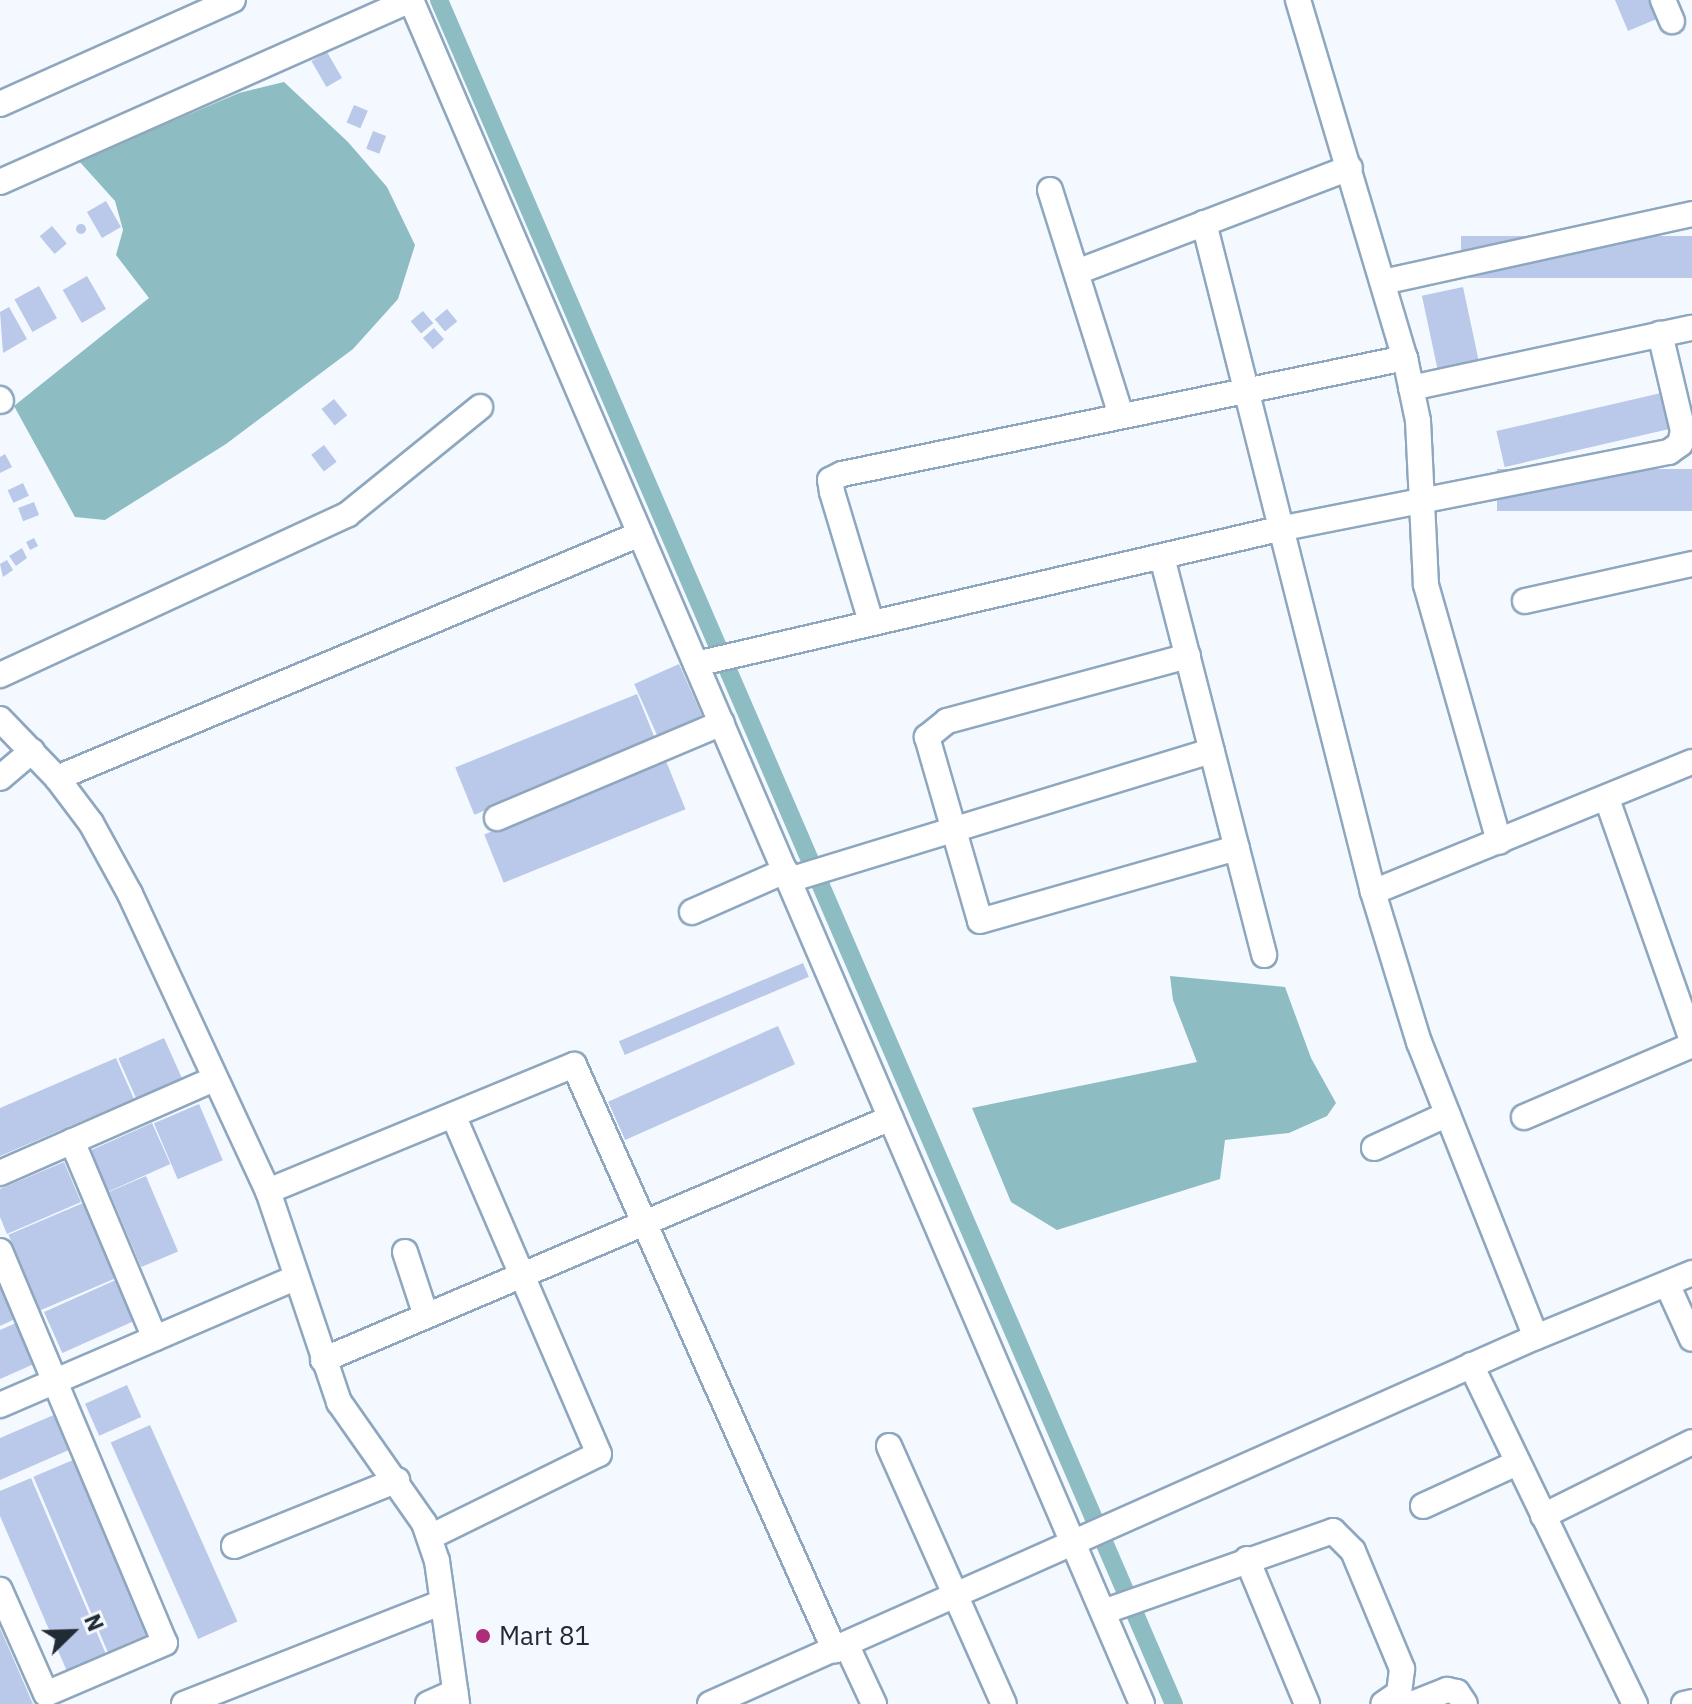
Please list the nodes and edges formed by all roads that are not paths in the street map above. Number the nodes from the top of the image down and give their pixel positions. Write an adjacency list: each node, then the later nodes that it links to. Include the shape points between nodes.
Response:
1 (233, 0): 4 (street)
2 (411, 0): 6 (street); 21 (street)
3 (1298, 0): 5 (street)
4 (0, 104)
5 (1350, 168): 9 (street); 11 (street)
6 (0, 182)
7 (1050, 190): 10 (street)
8 (1692, 214): 11 (street)
9 (1204, 223): 10 (street); 16 (street)
10 (1077, 272): 18 (street)
11 (1383, 282): 14 (street)
12 (1692, 328): 13 (street)
13 (1660, 334): 15 (street); 19 (street, via 1683,431 1680,444 1669,452)
14 (1405, 358): 15 (street); 16 (street)
15 (1411, 388): 19 (street)
16 (1244, 389): 18 (street); 20 (street)
17 (480, 407): 28 (street, via 348,514)
18 (1121, 415): 25 (street, via 830,480)
19 (1423, 500): 20 (street); 39 (street, via 1426,585)
20 (1279, 529): 22 (street); 42 (street)
21 (640, 534): 27 (street); 35 (street)
22 (1162, 557): 25 (street); 26 (street)
23 (1692, 564): 24 (street)
24 (1525, 601)
25 (871, 622): 27 (street)
26 (1188, 656): 32 (street); 38 (street, via 936,725 927,737)
27 (712, 660): 30 (street)
28 (0, 675)
29 (0, 719): 31 (street)
30 (722, 723): 37 (street); 41 (street)
31 (32, 751): 34 (street); 35 (street)
32 (1212, 751): 38 (street); 40 (street)
33 (1692, 762): 36 (street)
34 (0, 778)
35 (57, 778): 46 (street, via 91,823 130,894)
36 (1607, 799): 39 (street); 45 (street)
37 (497, 818)
38 (951, 830): 40 (street, via 973,908 980,921 991,922); 41 (street)
39 (1499, 842): 42 (street)
40 (1237, 848): 44 (street)
41 (792, 876): 43 (street); 50 (street)
42 (1373, 892): 47 (street, via 1419,1042)
43 (692, 912)
44 (1264, 955)
45 (1692, 1042): 49 (street)
46 (214, 1079): 51 (street); 54 (street)
47 (1448, 1114): 52 (street); 63 (street)
48 (453, 1115): 54 (street); 55 (street, via 574,1065); 58 (street)
49 (1524, 1117)
50 (891, 1118): 55 (street); 77 (street)
51 (72, 1141): 53 (street); 64 (street)
52 (1374, 1148)
53 (0, 1173)
54 (268, 1191): 60 (street)
55 (643, 1223): 58 (street); 84 (street)
56 (0, 1251): 68 (street)
57 (405, 1252): 62 (street)
58 (524, 1273): 62 (street); 76 (street, via 599,1454)
59 (1692, 1273): 61 (street)
60 (297, 1277): 64 (street); 66 (street)
61 (1667, 1284): 63 (street); 65 (street)
62 (426, 1316): 66 (street)
63 (1536, 1337): 67 (street)
64 (155, 1338): 68 (street)
65 (1692, 1339)
66 (323, 1360): 73 (street, via 339,1402)
67 (1471, 1365): 72 (street); 77 (street)
68 (54, 1381): 69 (street); 80 (street, via 165,1643 46,1694)
69 (0, 1405)
70 (1692, 1442): 75 (street)
71 (889, 1446): 81 (street)
72 (1517, 1463): 74 (street); 75 (street)
73 (397, 1480): 76 (street); 78 (street)
74 (1423, 1506)
75 (1543, 1516): 98 (street)
76 (430, 1537): 82 (street)
77 (1076, 1540): 81 (street); 83 (street)
78 (234, 1546)
79 (1247, 1559): 83 (street); 94 (street); 95 (street, via 1323,1531 1343,1538 1402,1669 1399,1693)
80 (0, 1590)
81 (954, 1595): 84 (street); 92 (street)
82 (443, 1602): 86 (street); 88 (street)
83 (1121, 1604): 93 (street)
84 (841, 1648): 85 (street); 91 (street)
85 (763, 1694): 90 (street)
86 (456, 1698): 89 (street)
87 (1692, 1702): 99 (street)
88 (184, 1704)
89 (428, 1704)
90 (710, 1704)
91 (874, 1704)
92 (1004, 1704)
93 (1142, 1704)
94 (1307, 1704)
95 (1383, 1704)
96 (1412, 1704): 97 (street, via 1447,1690 1457,1692)
97 (1465, 1704)
98 (1635, 1704)
99 (1684, 1704)

